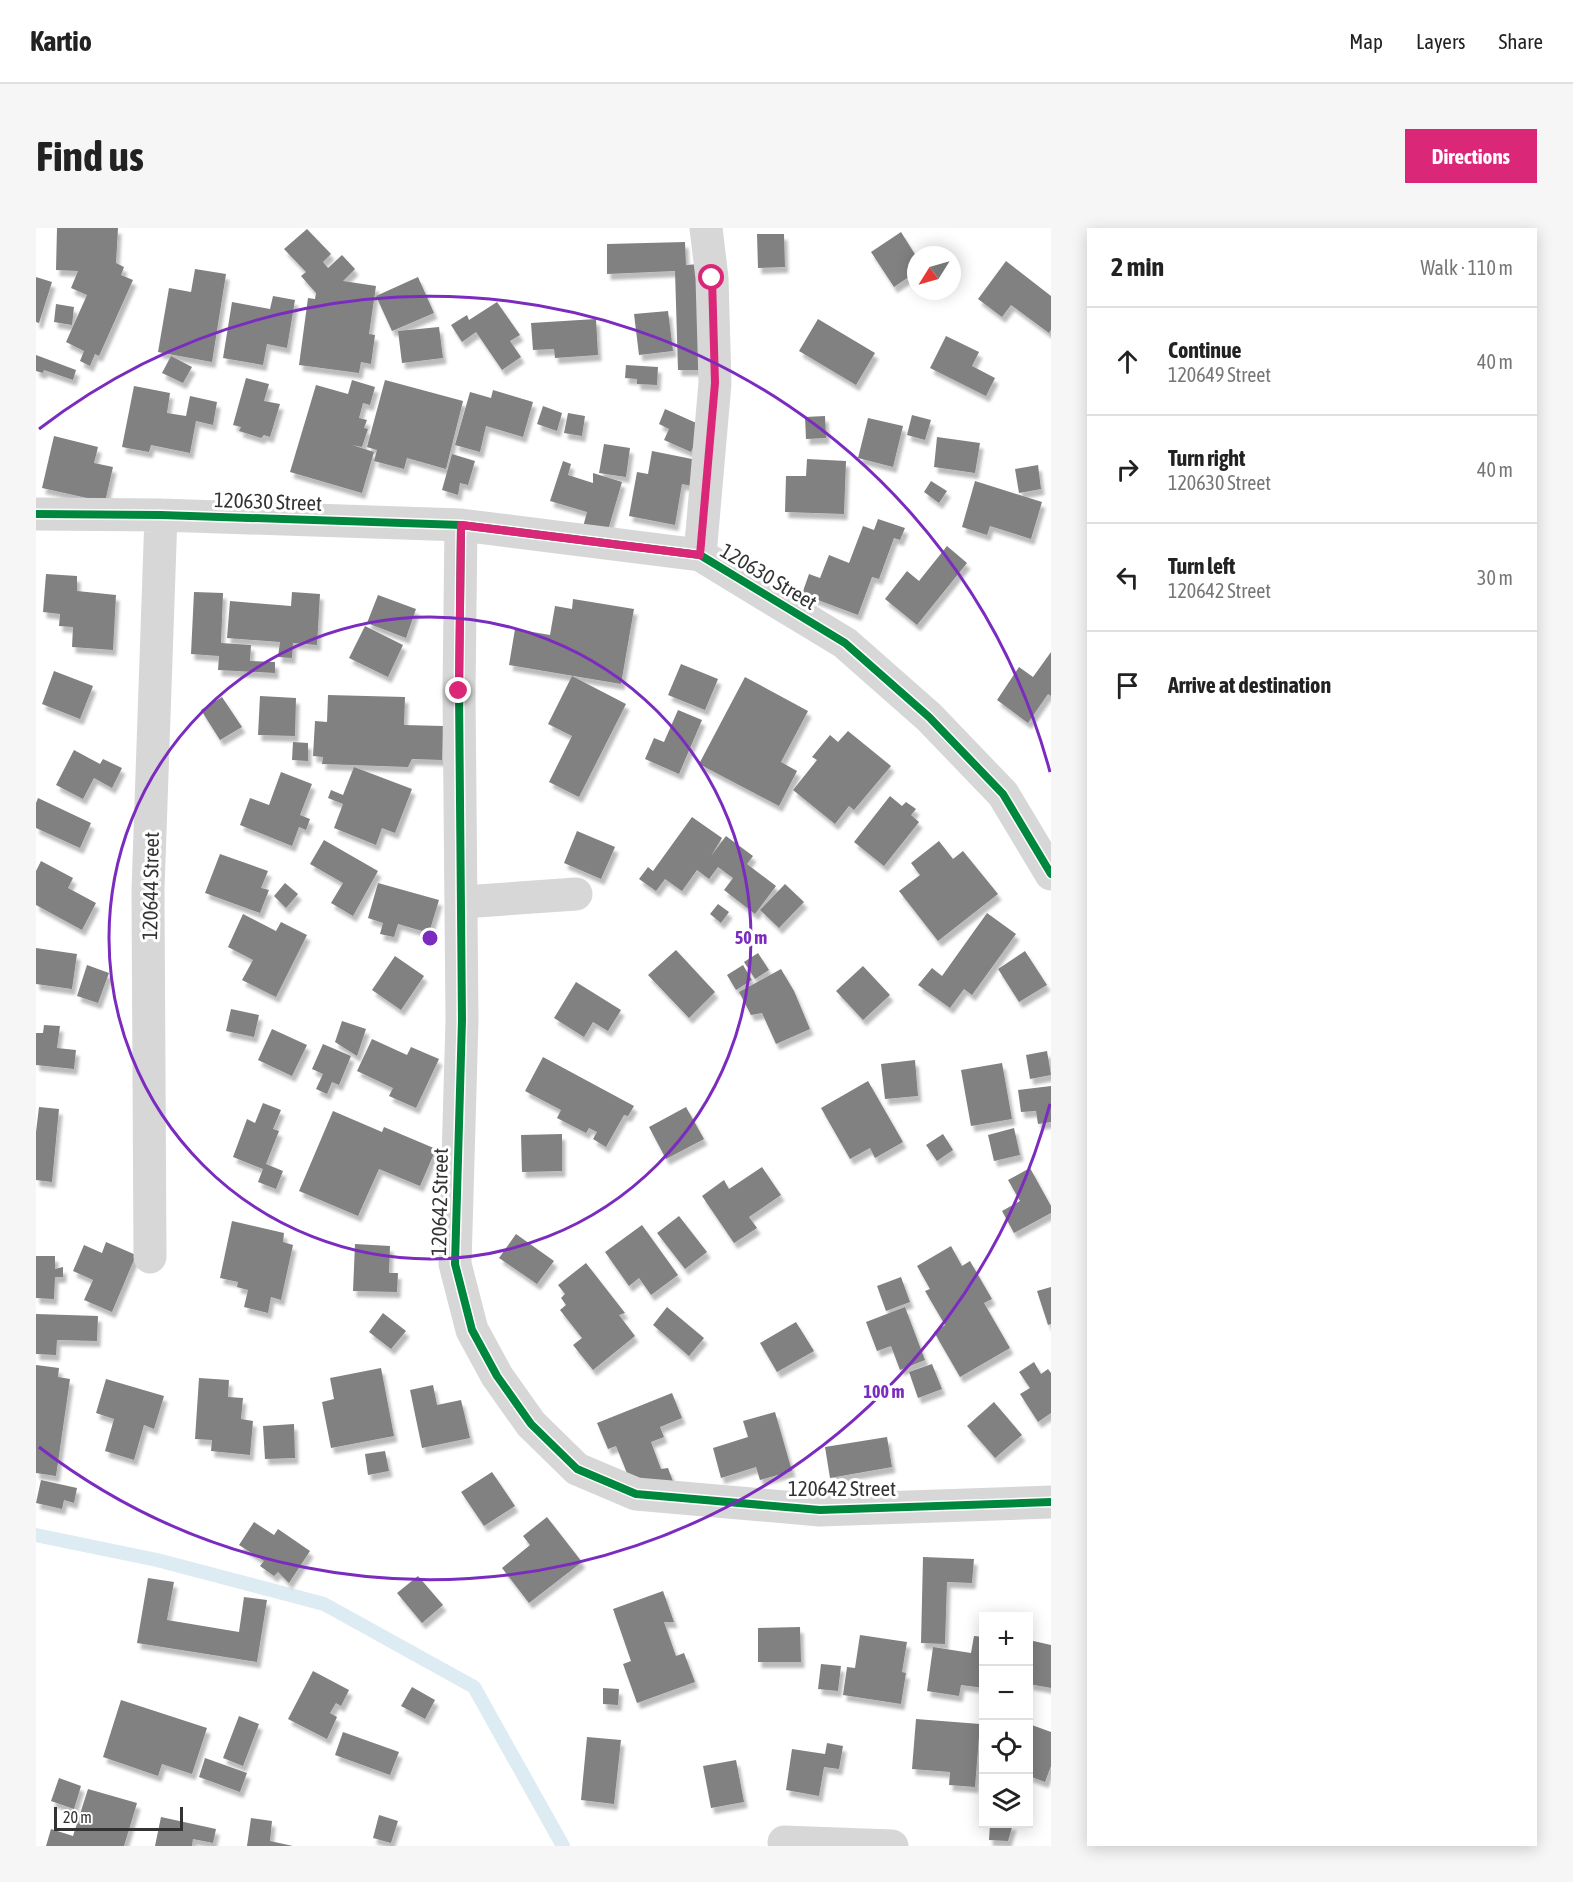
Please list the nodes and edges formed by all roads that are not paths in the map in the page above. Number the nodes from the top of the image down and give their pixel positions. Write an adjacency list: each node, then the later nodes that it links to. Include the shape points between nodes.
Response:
1 (706, 228): 5 (street, via 712,278 715,383)
2 (36, 514): 3 (street, 120630 Street)
3 (161, 515): 4 (street, 120630 Street); 9 (street, 120644 Street, via 148,890)
4 (461, 525): 5 (street, 120630 Street); 8 (street, 120642 Street)
5 (700, 555): 6 (street, 120630 Street, via 845,643 929,717 1002,794)
6 (1051, 874)
7 (576, 894): 8 (street)
8 (463, 902): 10 (street, 120642 Street, via 455,1264 472,1330 497,1376 531,1424 577,1469 636,1494 820,1510)
9 (150, 1257)
10 (1051, 1502)
11 (784, 1842): 12 (street)
12 (892, 1846)

